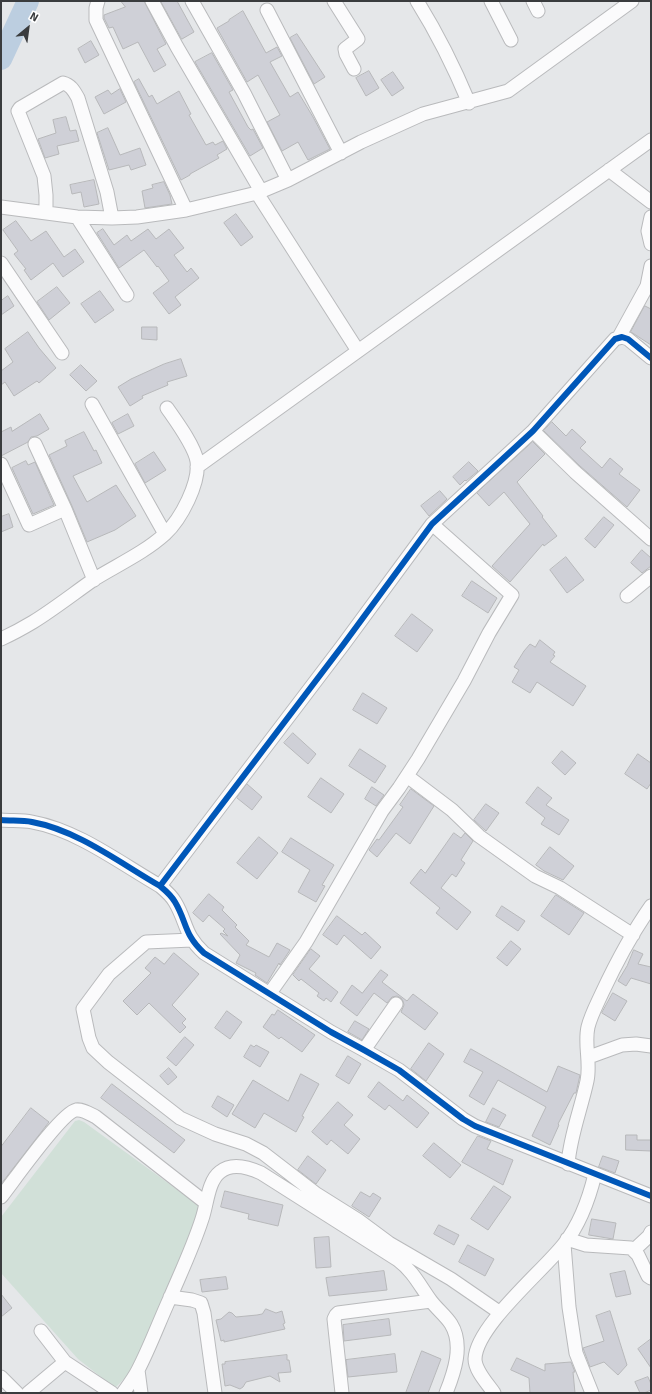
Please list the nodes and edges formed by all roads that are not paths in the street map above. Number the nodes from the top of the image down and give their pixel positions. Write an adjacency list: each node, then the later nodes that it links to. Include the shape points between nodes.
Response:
1 (98, 1): 19 (street, via 96,20)
2 (152, 1): 16 (street)
3 (334, 1): 10 (street, via 358,39 346,49)
4 (417, 1): 11 (street, via 447,53)
5 (491, 1): 9 (street)
6 (632, 1): 11 (street, via 508,92)
7 (194, 2): 15 (street)
8 (267, 10): 13 (street)
9 (511, 40)
10 (354, 69)
11 (469, 102): 13 (street, via 422,114)
12 (651, 140): 14 (street)
13 (341, 153): 15 (street)
14 (609, 170): 17 (street); 29 (street)
15 (288, 180): 16 (street)
16 (259, 192): 19 (street); 29 (street)
17 (651, 202)
18 (1, 207): 20 (street)
19 (186, 210): 23 (street)
20 (46, 213): 21 (street); 23 (street, via 44,176 18,111 62,83 69,86 78,98 107,192)
21 (77, 217): 23 (street); 27 (street)
22 (651, 217): 24 (street, via 648,231)
23 (112, 218)
24 (651, 244)
25 (1, 263): 30 (street)
26 (651, 266): 28 (street, via 647,286)
27 (127, 294)
28 (620, 337): 31 (street, via 628,338); 34 (street, via 615,339)
29 (358, 351): 37 (street)
30 (62, 353)
31 (651, 358)
32 (92, 404): 40 (street)
33 (167, 408): 37 (street, via 194,453)
34 (533, 430): 39 (street); 41 (street, via 575,472)
35 (35, 444): 38 (street)
36 (1, 464): 38 (street, via 29,525)
37 (197, 467): 40 (street, via 195,483 186,504)
38 (65, 509): 43 (street)
39 (432, 524): 46 (street, via 512,595); 48 (street)
40 (165, 534): 43 (street)
41 (651, 539)
42 (651, 576): 44 (street)
43 (94, 580): 45 (street, via 33,622)
44 (627, 596)
45 (1, 639)
46 (407, 776): 50 (street, via 452,810 479,836 536,876 560,888); 52 (street, via 382,811 306,942)
47 (1, 820): 48 (street, via 30,822 56,828 78,837)
48 (160, 886): 51 (street, via 175,901)
49 (651, 906): 50 (street)
50 (633, 935): 56 (street, via 590,1021 587,1033)
51 (192, 940): 52 (street, via 204,953 223,966); 68 (street, via 146,942 109,974 83,1009 93,1048 180,1118 263,1153 314,1193)
52 (270, 993): 55 (street)
53 (396, 1004): 55 (street)
54 (651, 1046): 56 (street, via 622,1045)
55 (364, 1050): 57 (street, via 399,1070 475,1126)
56 (589, 1057): 57 (street, via 588,1078)
57 (568, 1164): 58 (street)
58 (595, 1174): 59 (street); 63 (street, via 588,1201)
59 (651, 1196)
60 (1, 1197): 61 (street, via 54,1128 70,1113 81,1110 96,1118)
61 (206, 1203): 66 (street, via 189,1258); 67 (street, via 213,1180 219,1172 240,1166 254,1170 406,1266)
62 (651, 1232): 64 (street)
63 (565, 1242): 64 (street, via 627,1247); 68 (street); 82 (street, via 569,1307 576,1353)
64 (634, 1250): 65 (street)
65 (651, 1278)
66 (170, 1297): 71 (street); 78 (street, via 197,1301 202,1305)
67 (431, 1301): 79 (street, via 336,1314 334,1319); 80 (street, via 451,1324 456,1339 454,1370)
68 (500, 1312): 81 (street, via 480,1342 475,1358 477,1368)
69 (41, 1331): 70 (street)
70 (65, 1362): 74 (street); 75 (street)
71 (138, 1370): 76 (street); 77 (street)
72 (1, 1377): 73 (street)
73 (17, 1393)
74 (28, 1393)
75 (112, 1393)
76 (123, 1393)
77 (141, 1393)
78 (216, 1393)
79 (342, 1393)
80 (446, 1393)
81 (494, 1393)
82 (592, 1393)

